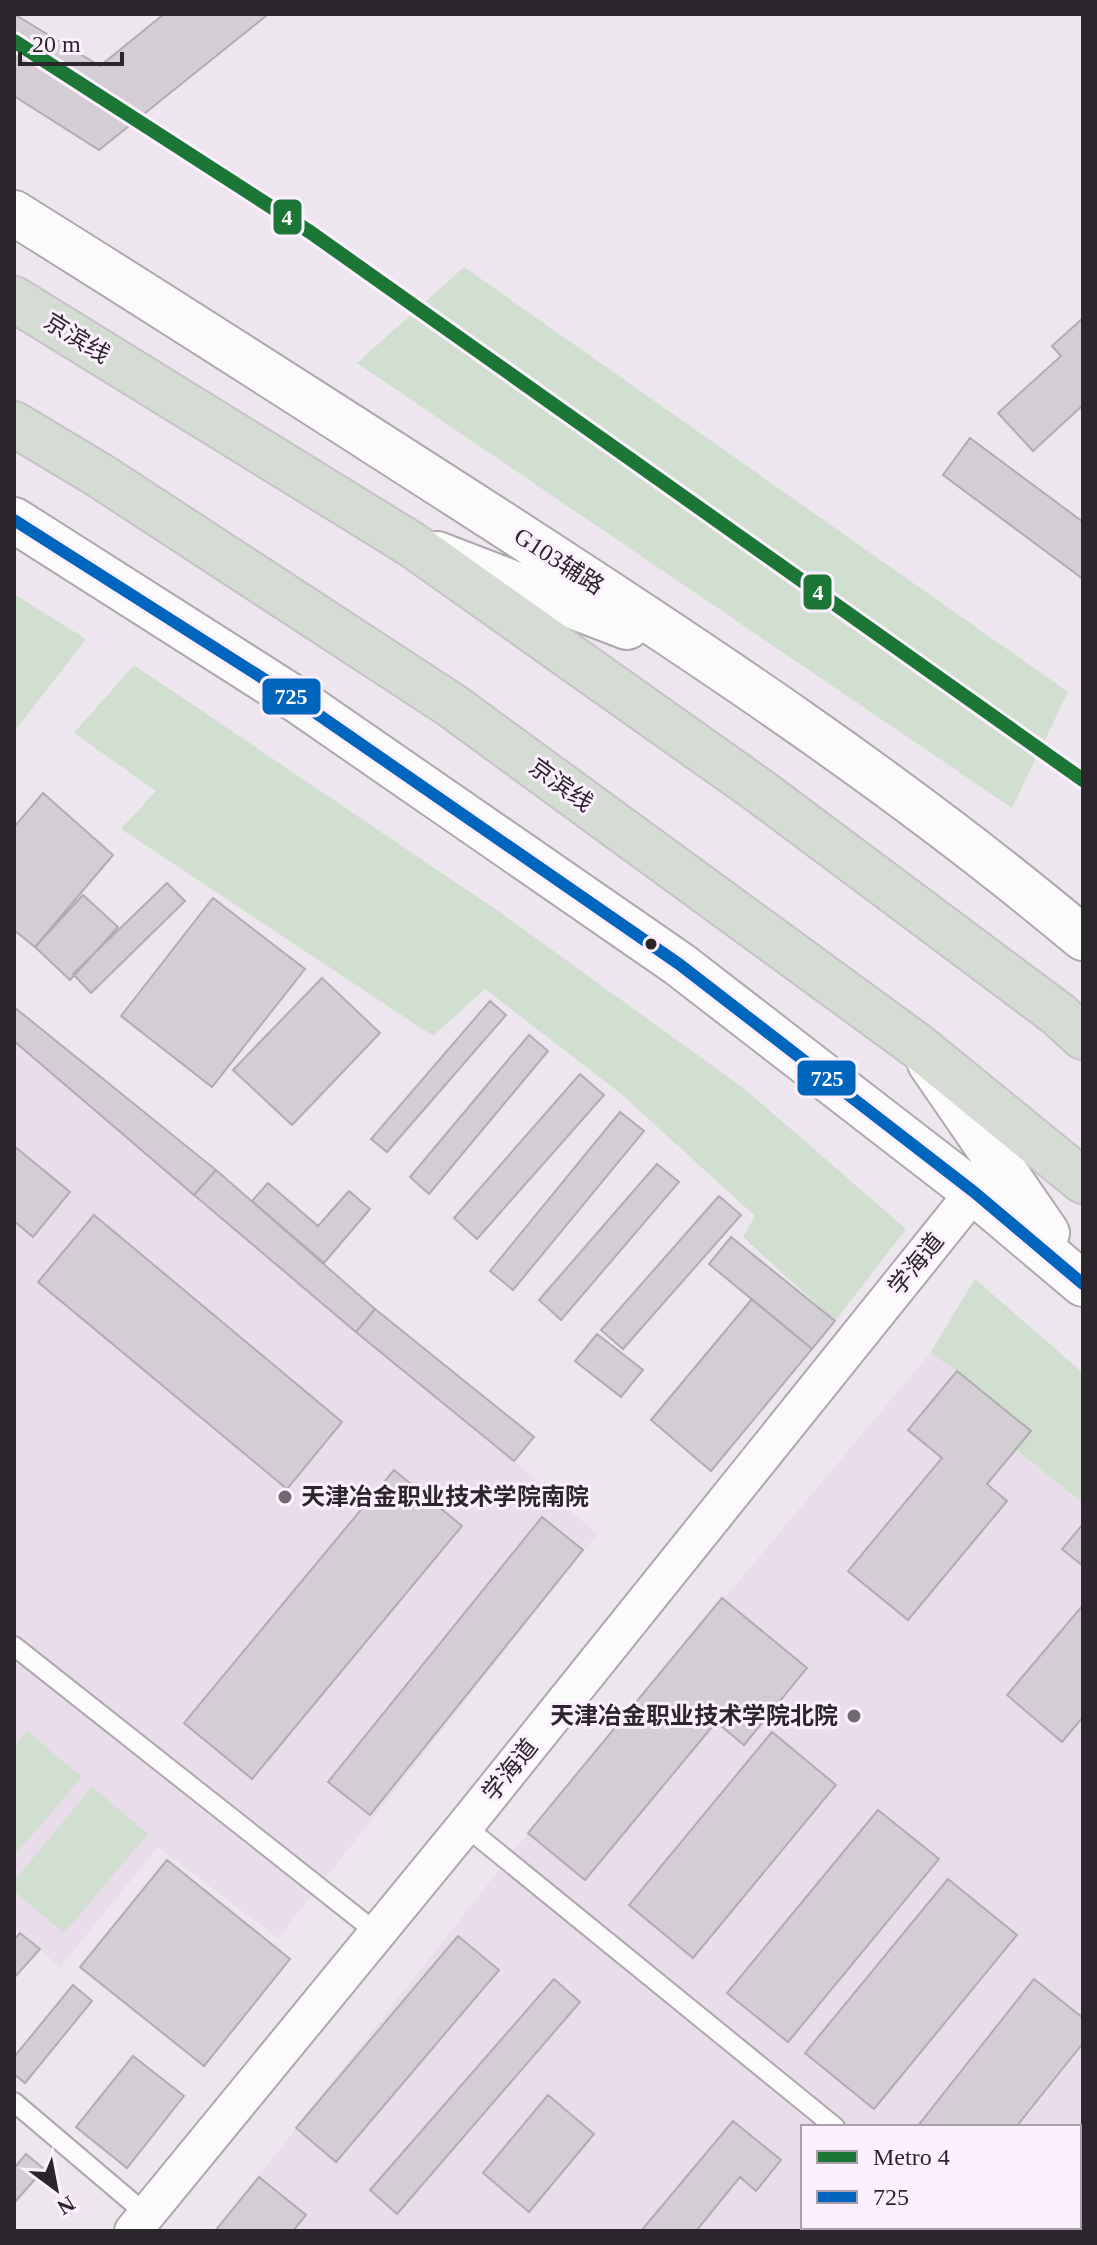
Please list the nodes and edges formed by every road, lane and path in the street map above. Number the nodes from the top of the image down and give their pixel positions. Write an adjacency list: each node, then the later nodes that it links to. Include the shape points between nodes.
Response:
1 (14, 213): 6 (street, G103辅路)
2 (14, 299): 5 (highway, 京滨线)
3 (14, 424): 9 (highway, 京滨线, via 451,705)
4 (14, 520): 11 (street, via 300,702 679,964)
5 (411, 544): 6 (street); 8 (highway, 京滨线, via 761,792)
6 (711, 659): 7 (street, G103辅路, via 1012,879)
7 (1083, 938)
8 (1083, 1037)
9 (919, 1047): 10 (highway, 京滨线); 12 (street)
10 (1083, 1181)
11 (974, 1192): 12 (street); 14 (street, 学海道)
12 (1081, 1282)
13 (14, 1646): 15 (lane)
14 (465, 1826): 15 (street, 学海道); 17 (lane)
15 (377, 1933): 18 (street, 学海道)
16 (14, 2102): 18 (lane)
17 (833, 2125)
18 (140, 2223)

